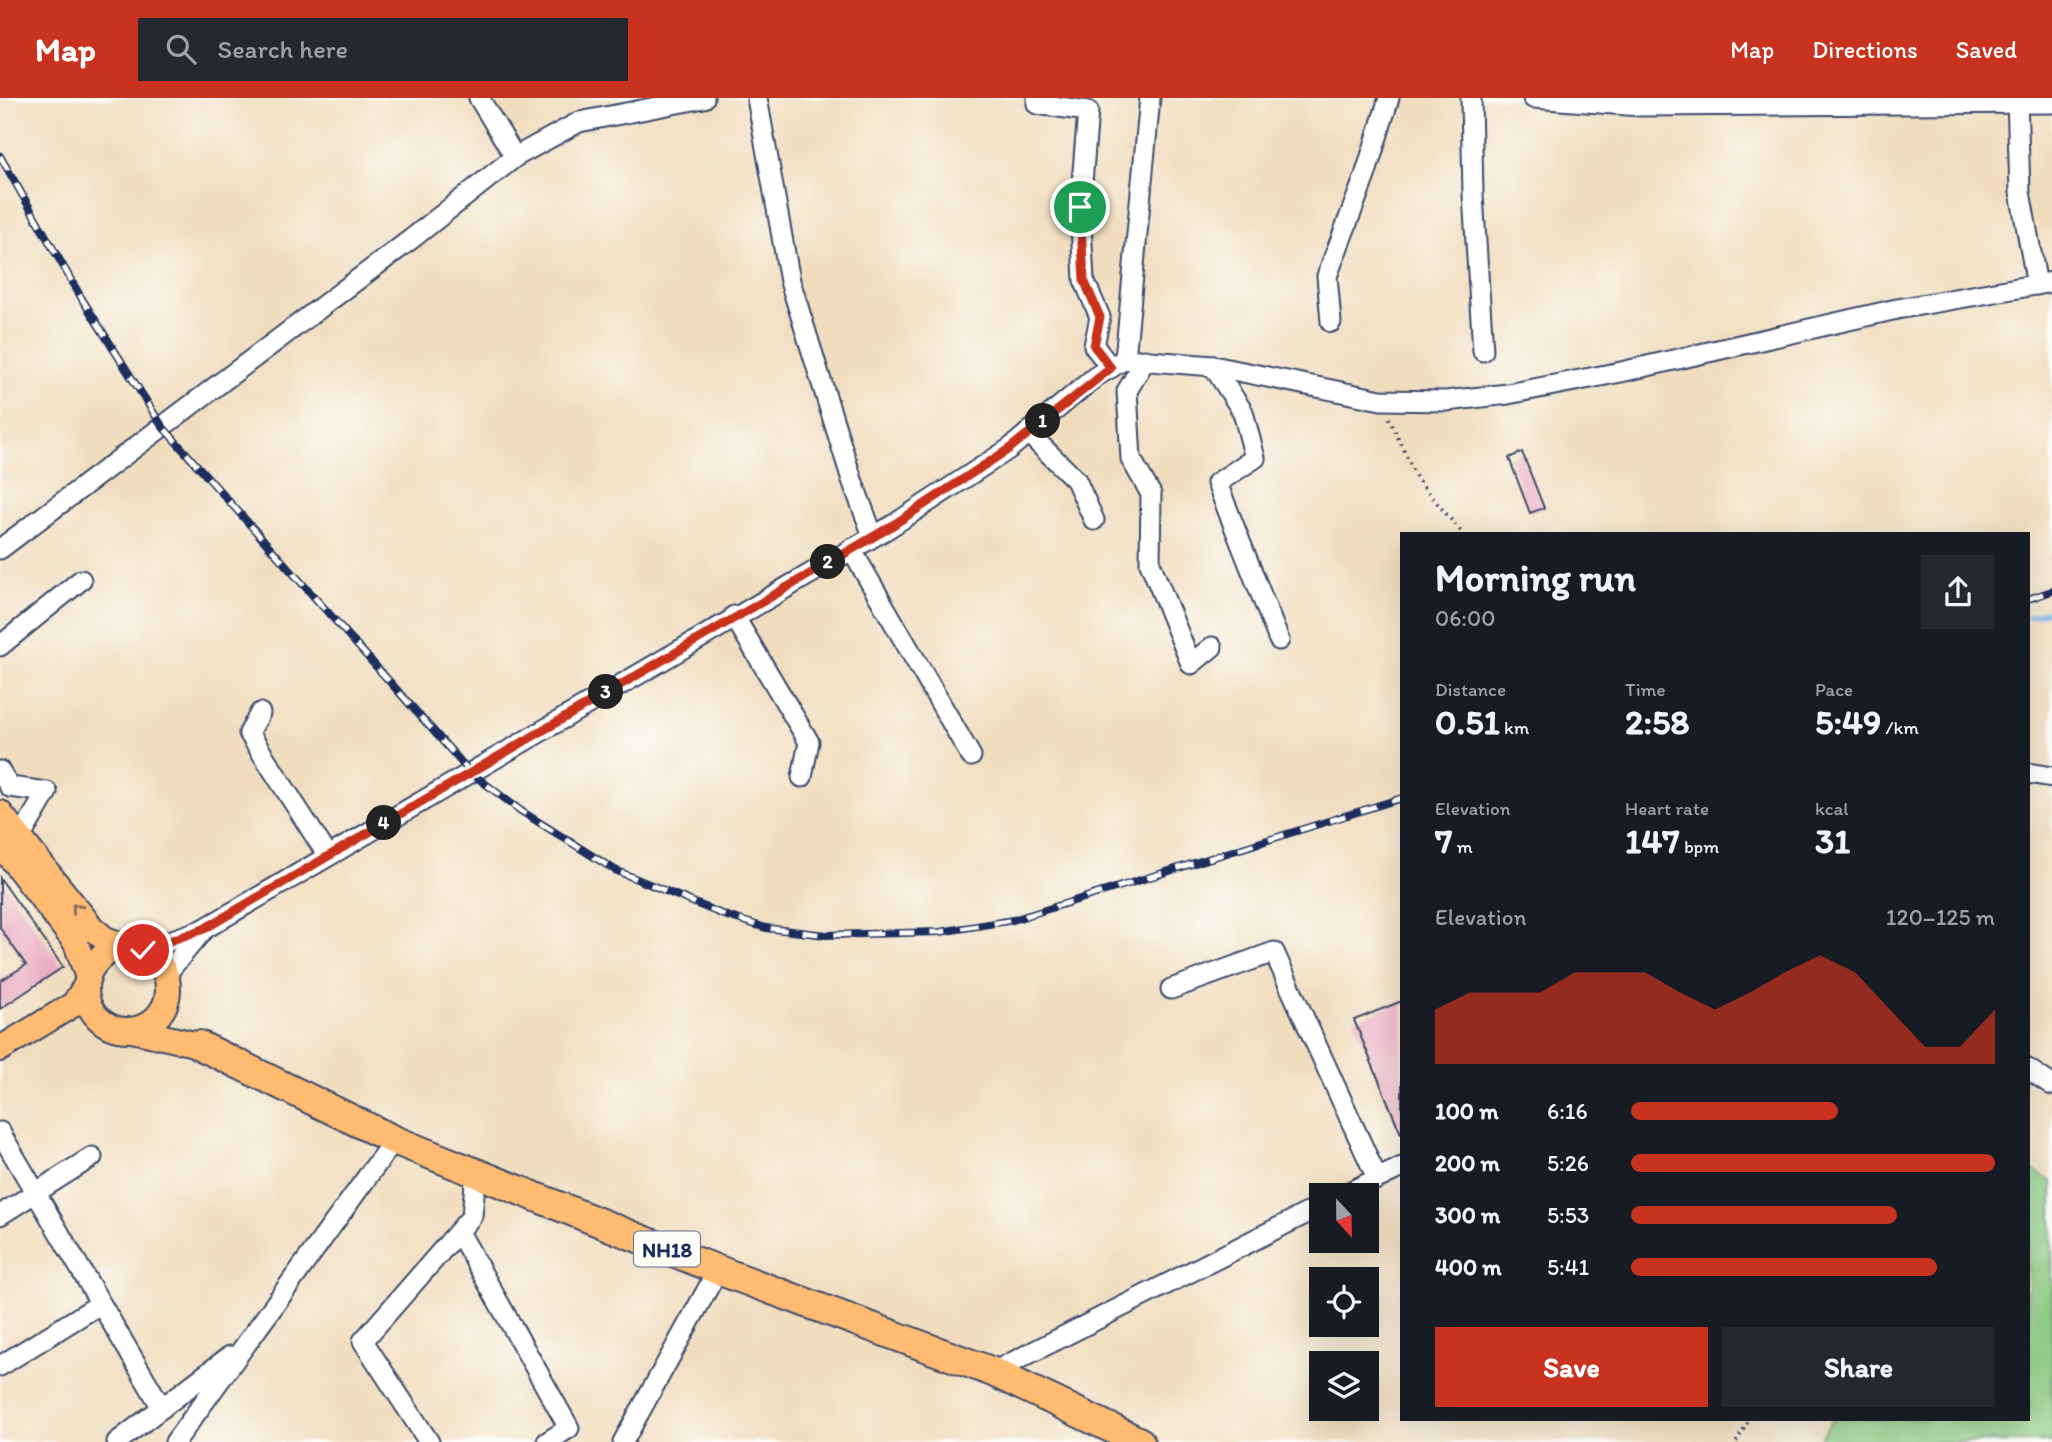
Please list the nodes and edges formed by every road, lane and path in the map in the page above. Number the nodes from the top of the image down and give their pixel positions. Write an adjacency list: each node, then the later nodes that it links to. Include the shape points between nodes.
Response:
1 (479, 98): 11 (street)
2 (704, 98): 11 (street, via 579,121)
3 (757, 98): 22 (street, via 790,281)
4 (1037, 98): 16 (street, via 1037,104 1088,111 1080,207 1084,280 1100,317 1094,346)
5 (1150, 98): 16 (street)
6 (1389, 98): 13 (street, via 1327,276)
7 (1471, 98): 14 (street)
8 (1533, 98): 9 (street, via 1640,106)
9 (2017, 101): 10 (street); 12 (street, via 2020,192)
10 (2052, 103)
11 (515, 157): 23 (street)
12 (2044, 284): 18 (street, via 1897,309 1508,394 1446,401)
13 (1331, 322)
14 (1483, 351)
15 (1146, 360): 16 (street); 17 (street); 29 (street, via 1127,391 1131,459 1151,494 1150,563 1191,664)
16 (1118, 363): 19 (street)
17 (1213, 366): 18 (street); 27 (street, via 1243,412 1255,458 1217,483)
18 (1381, 400): 21 (path, via 1417,479)
19 (1028, 433): 20 (street, via 1076,480); 22 (street)
20 (1094, 520)
21 (1461, 532)
22 (873, 536): 24 (street)
23 (0, 549)
24 (851, 549): 26 (street); 31 (street)
25 (81, 580): 28 (street)
26 (734, 616): 34 (street, via 809,742); 38 (street)
27 (1279, 640)
28 (0, 646)
29 (1212, 647)
30 (260, 713): 38 (street, via 249,733)
31 (971, 756)
32 (0, 771): 37 (street, via 10,787 47,792)
33 (2030, 772): 35 (street)
34 (802, 777)
35 (2052, 777)
36 (0, 813): 37 (main road)
37 (10, 841): 40 (main road, one-way to 37, via 105,939 92,928); 42 (main road, via 76,943)
38 (328, 856): 39 (street)
39 (204, 929): 40 (street); 41 (street)
40 (136, 949): 41 (main road, via 161,964); 42 (main road, via 103,956)
41 (167, 978): 46 (main road, via 163,1009 143,1027); 47 (main road, via 181,1022)
42 (87, 981): 44 (main road, via 90,1007); 45 (main road, via 74,1004)
43 (1171, 989): 56 (street, via 1274,952)
44 (104, 1023): 45 (main road); 46 (main road)
45 (38, 1028): 48 (main road)
46 (129, 1030): 47 (main road)
47 (199, 1045): 52 (highway, NH18)
48 (0, 1049)
49 (2030, 1070): 50 (street)
50 (2052, 1085)
51 (0, 1132): 58 (street)
52 (394, 1140): 55 (highway, NH18); 64 (street)
53 (92, 1157): 58 (street)
54 (1400, 1168): 56 (street)
55 (476, 1173): 61 (street, via 472,1216); 62 (highway, NH18)
56 (1377, 1178): 57 (street)
57 (1367, 1183)
58 (34, 1193): 60 (street); 63 (street)
59 (1309, 1212): 66 (street)
60 (0, 1215)
61 (459, 1232): 71 (street, via 363,1341); 72 (street, via 569,1428)
62 (718, 1270): 66 (highway, NH18); 73 (street)
63 (100, 1304): 65 (street); 67 (street)
64 (248, 1343): 67 (street); 70 (street)
65 (0, 1366)
66 (993, 1372): 74 (highway, NH18)
67 (162, 1408): 69 (street)
68 (1749, 1421): 75 (path)
69 (117, 1442)
70 (175, 1442)
71 (429, 1442)
72 (547, 1442)
73 (624, 1442)
74 (1140, 1442)
75 (1737, 1442)

